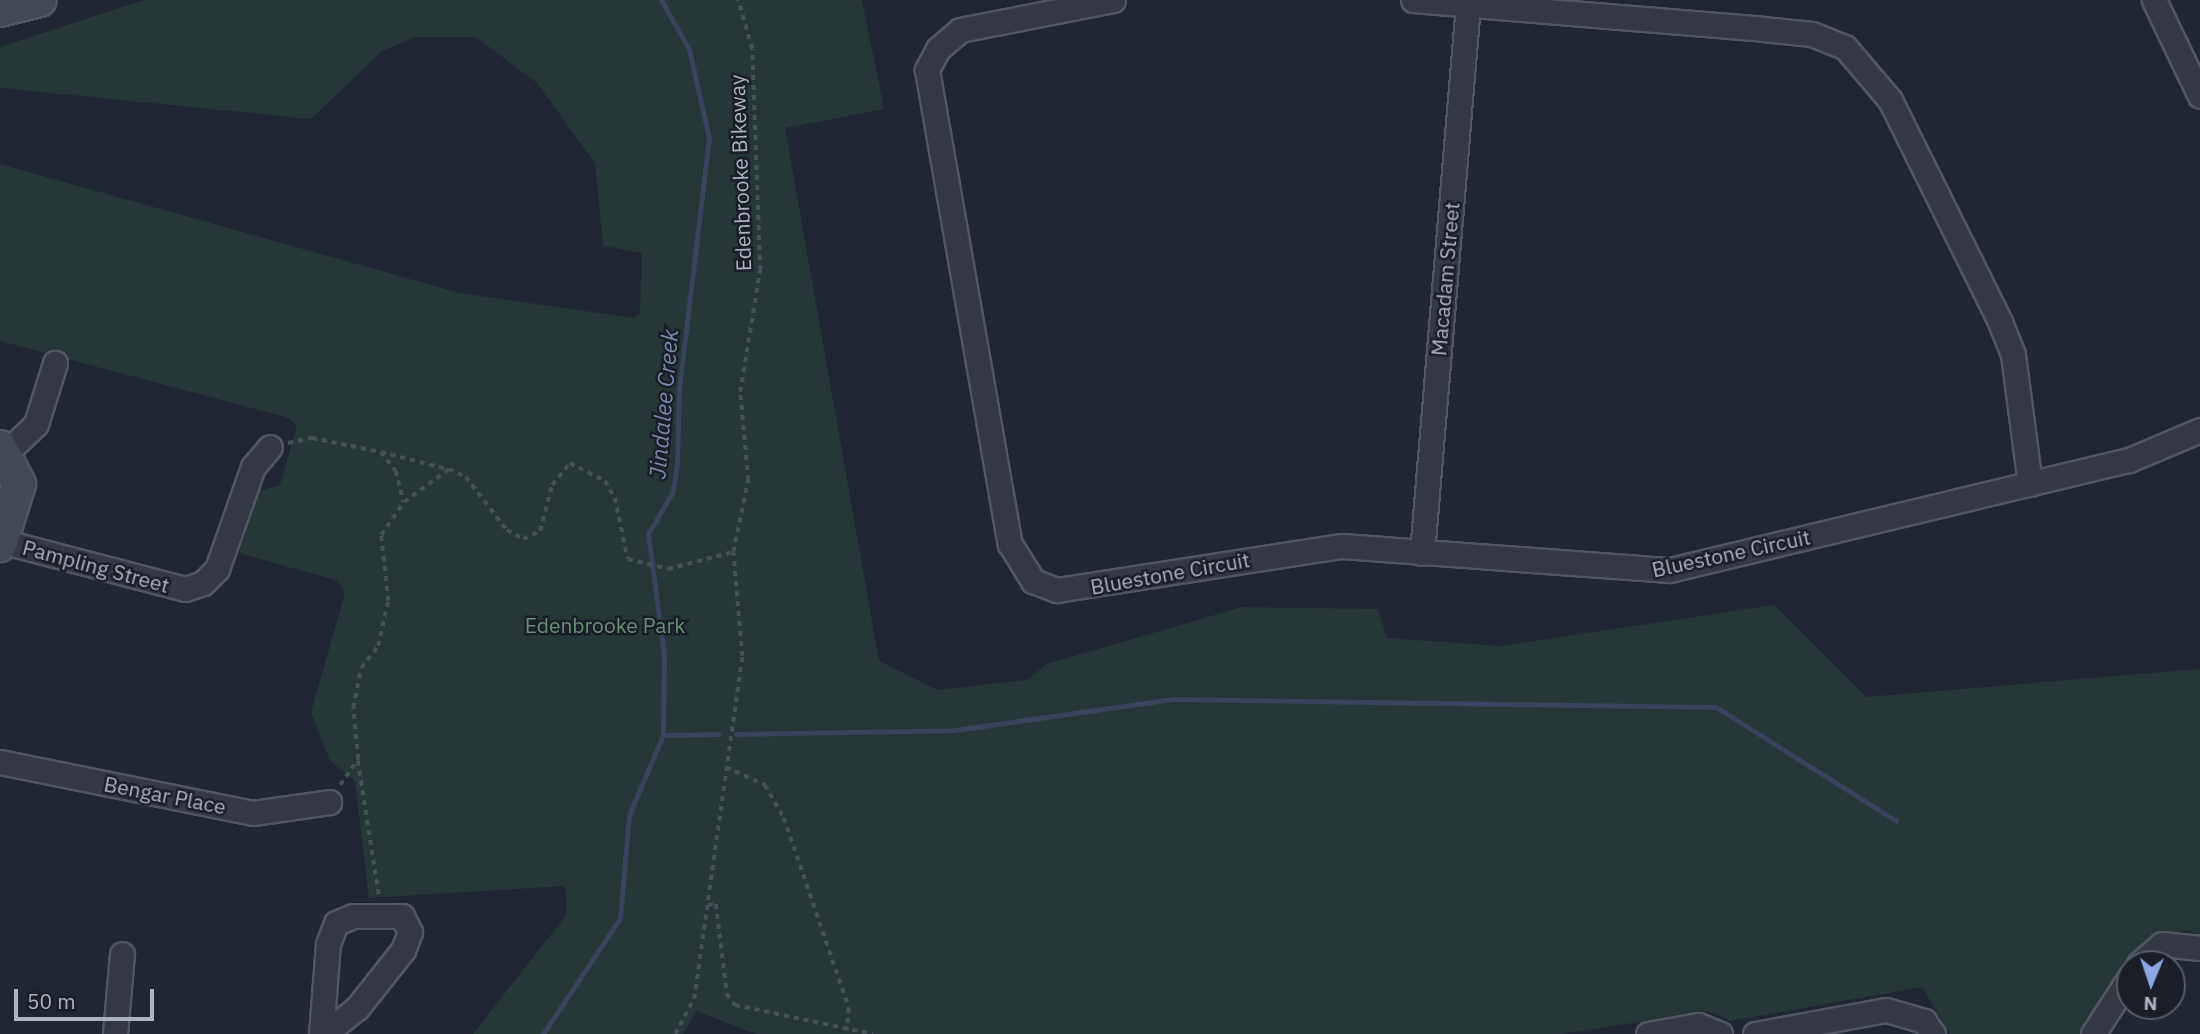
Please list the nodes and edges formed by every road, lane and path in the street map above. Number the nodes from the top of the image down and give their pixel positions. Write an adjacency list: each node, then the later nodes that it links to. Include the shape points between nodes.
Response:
1 (40, 0): 7 (street)
2 (738, 0): 18 (path, Edenbrooke Bikeway, via 752,49 760,270 740,392 748,480)
3 (1113, 0): 19 (street, Bluestone Circuit, via 960,30 938,49 927,71 1018,563 1033,581 1076,590 1291,551 1342,546)
4 (1413, 0): 6 (street)
5 (2154, 0): 8 (street)
6 (1468, 4): 15 (street, via 1787,31 1845,47 1890,100 2000,322 2013,355); 19 (street, Macadam Street)
7 (0, 10)
8 (2200, 96)
9 (55, 363): 12 (street, via 36,424)
10 (2200, 430): 15 (street, Bluestone Circuit, via 2129,460)
11 (270, 447): 13 (path, via 312,438); 17 (street, Pampling Street, via 253,467 217,569 203,583 185,589)
12 (3, 450): 17 (street, via 19,484)
13 (381, 452): 14 (path); 16 (path, via 396,471)
14 (449, 470): 16 (path); 18 (path, via 466,477 507,530 523,539 540,531 552,485 570,463 605,481 615,498 628,559 677,569)
15 (2030, 484): 19 (street, Bluestone Circuit, via 1670,570)
16 (404, 502): 20 (path, via 381,535 388,601 378,646 361,668 353,708)
17 (1, 543)
18 (733, 552): 22 (path, Edenbrooke Bikeway, via 742,656)
19 (1422, 554)
20 (358, 759): 23 (path); 25 (path)
21 (0, 762): 23 (street, Bengar Place, via 253,813)
22 (726, 767): 24 (path, Edenbrooke Bikeway); 30 (path, via 765,785 784,818 846,999)
23 (330, 802)
24 (708, 905): 30 (path, via 716,904 727,994 735,1005); 33 (path, Edenbrooke Bikeway, via 694,999)
25 (382, 913): 32 (street, via 346,917 333,928); 32 (street, via 406,920 406,945 357,1008)
26 (2200, 948): 27 (street, via 2162,944)
27 (2155, 950)
28 (122, 954): 31 (street)
29 (2116, 999): 39 (street)
30 (847, 1031): 34 (path)
31 (115, 1034)
32 (322, 1034)
33 (675, 1034)
34 (873, 1034)
35 (1648, 1034): 36 (street, via 1698,1025)
36 (1720, 1034)
37 (1755, 1034): 38 (street, via 1886,1010 1924,1021)
38 (1933, 1034)
39 (2093, 1034)

